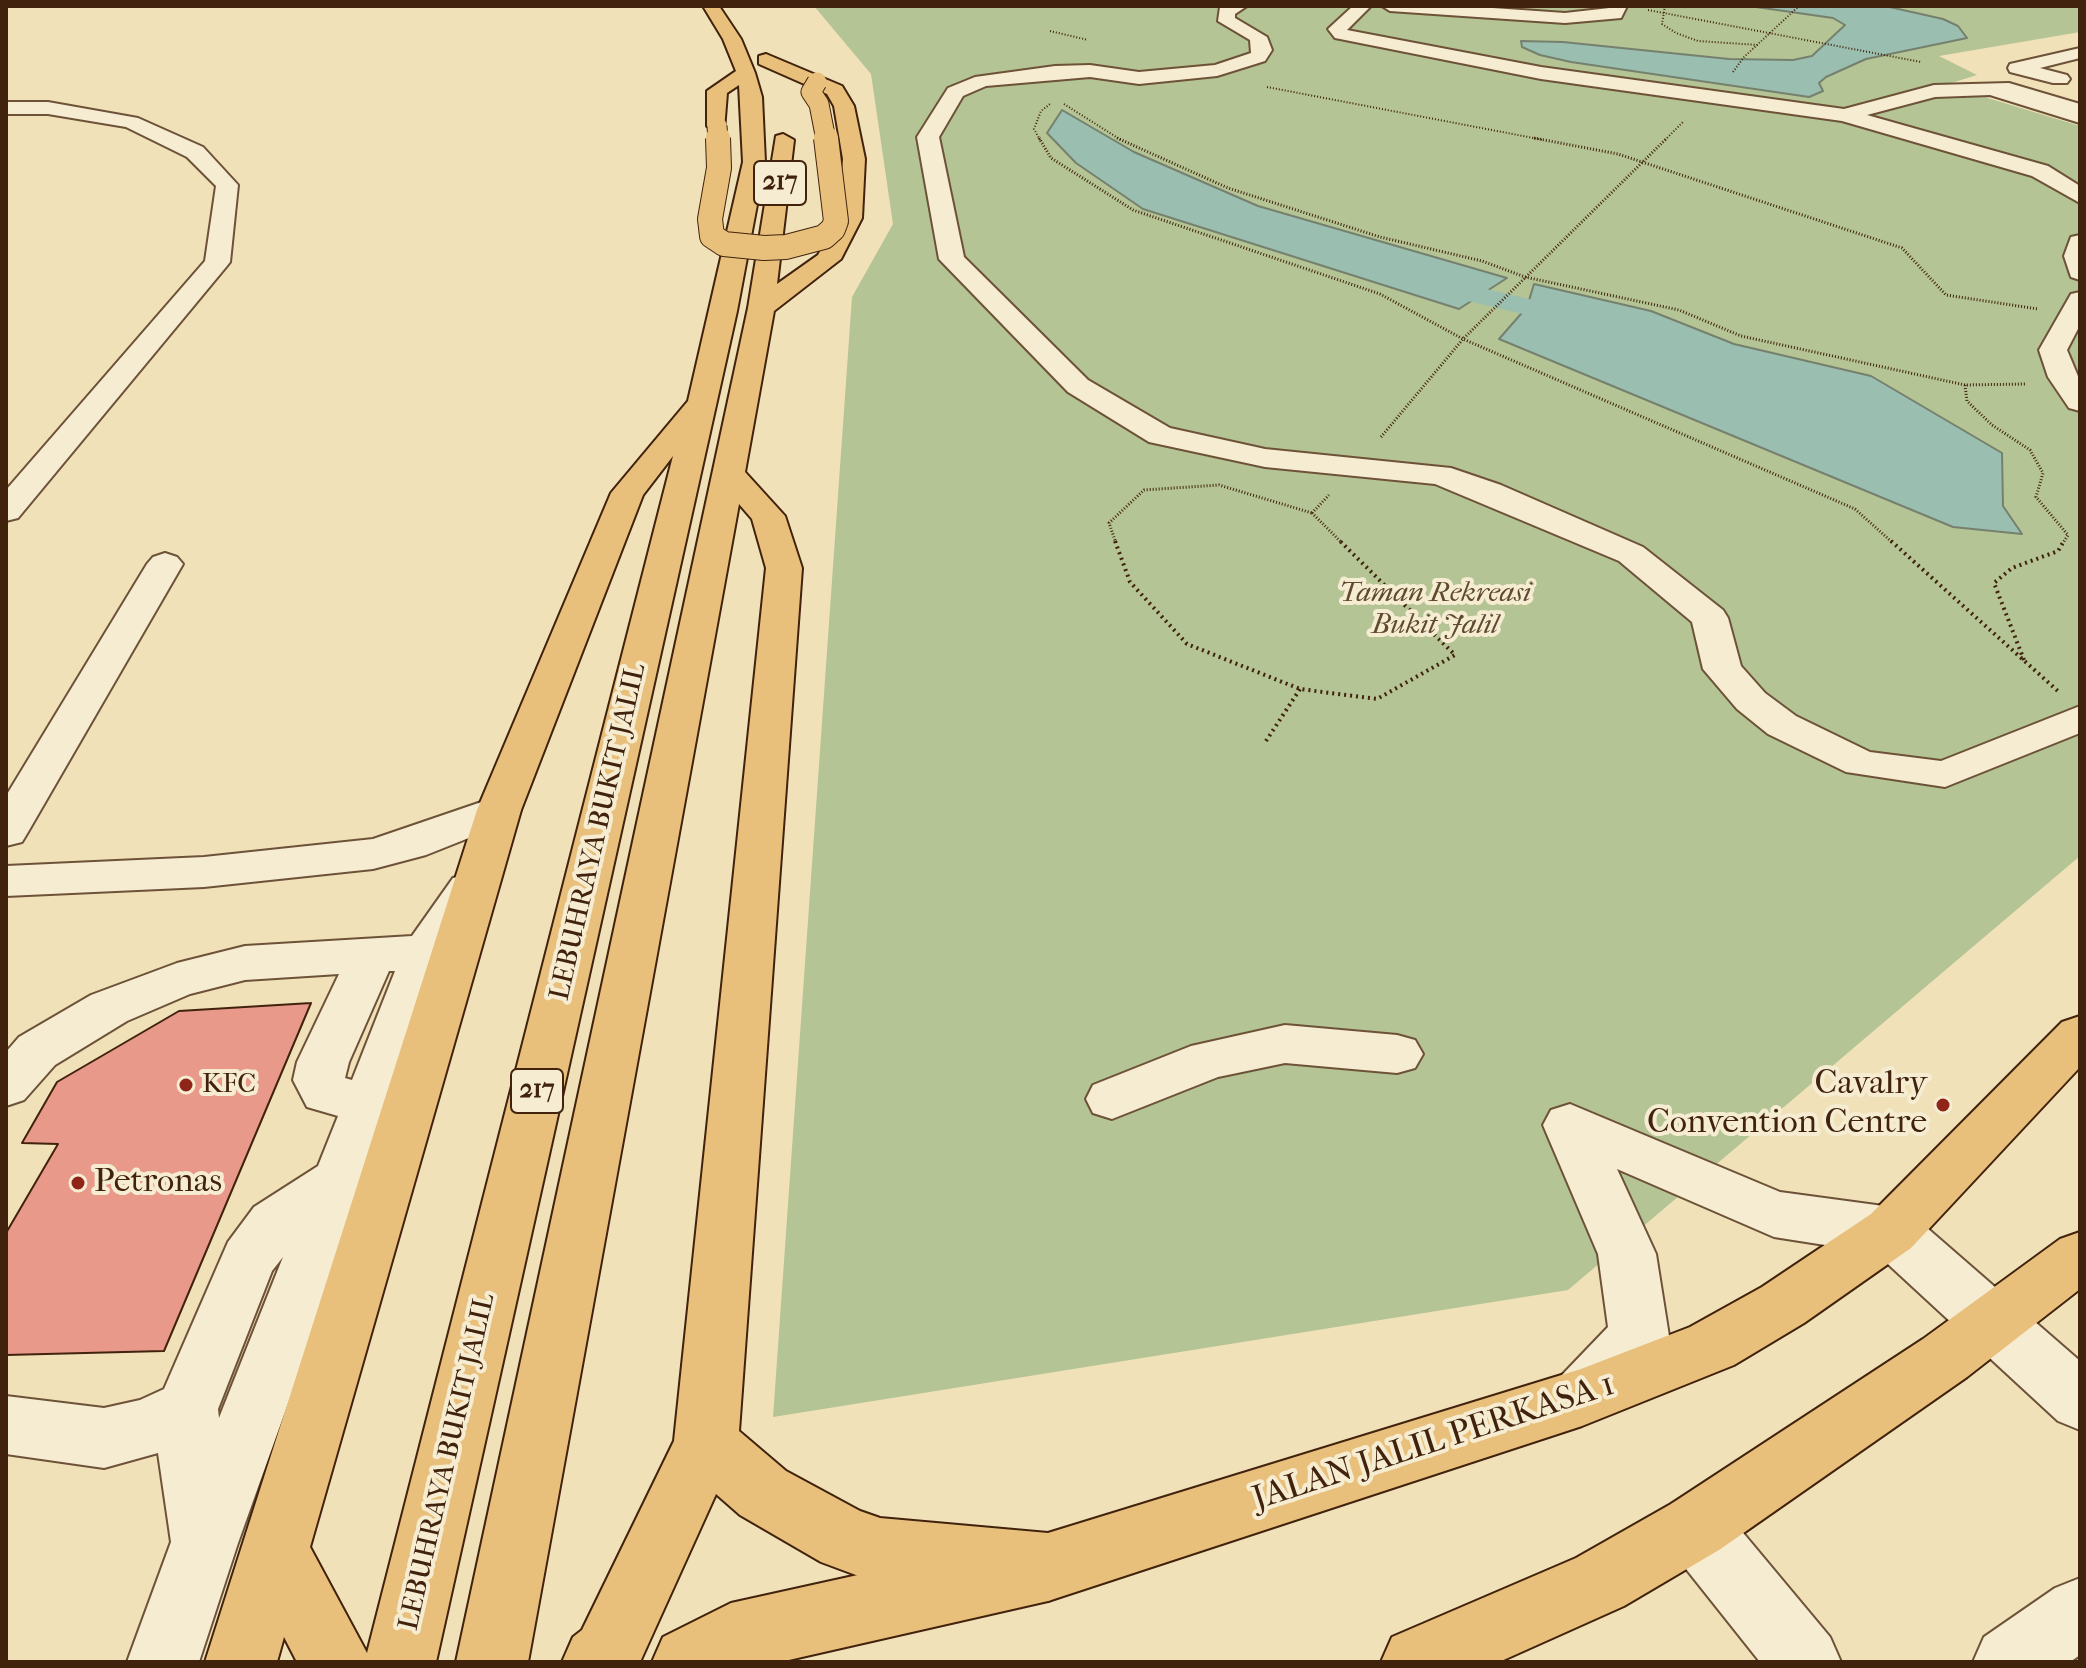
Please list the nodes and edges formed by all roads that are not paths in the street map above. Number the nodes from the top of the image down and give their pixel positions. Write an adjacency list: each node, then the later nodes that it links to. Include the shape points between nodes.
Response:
1 (711, 6): 8 (main road, LEBUHRAYA BUKIT JALIL / 217)
2 (1239, 6): 28 (street, via 1226,11 1227,21 1258,37 1263,50 1258,57 1217,70 1139,78 1090,71 982,81 955,92 928,137 952,259 1078,386 1160,435 1265,458 1440,475 1631,554 1710,618 1722,669 1751,701 1782,725 1861,763 1945,774)
3 (1363, 6): 15 (street, via 1337,29 1341,34 1541,73)
4 (1390, 6): 5 (street, via 1565,18 1596,18 1615,14)
5 (1619, 7)
6 (756, 37): 8 (main road, LEBUHRAYA BUKIT JALIL / 217)
7 (2080, 53): 10 (street, via 2017,68)
8 (756, 66): 9 (main road); 9 (main road, bridge, via 717,91 719,168 710,219 712,236 724,244 786,247 824,237 833,229 825,130 811,92); 11 (main road, LEBUHRAYA BUKIT JALIL / 217); 23 (main road, LEBUHRAYA BUKIT JALIL / 217, via 754,162)
9 (817, 82): 22 (main road, via 835,90 846,116 854,159 850,218 828,259)
10 (2080, 85)
11 (775, 87)
12 (1988, 90): 14 (street, via 2002,87); 15 (street, via 1934,91); 17 (street)
13 (6, 108): 26 (street, via 48,108 131,122 195,152 227,185 217,262)
14 (2080, 110)
15 (1844, 115): 18 (street, via 2040,171)
16 (780, 117): 22 (main road, LEBUHRAYA BUKIT JALIL / 217, via 783,162)
17 (2080, 117)
18 (2080, 196)
19 (2080, 242): 20 (street)
20 (2080, 272)
21 (2076, 307): 24 (street, via 2053,350 2062,377)
22 (761, 308): 25 (main road, LEBUHRAYA BUKIT JALIL / 217)
23 (702, 402): 29 (main road, via 627,493); 56 (main road, LEBUHRAYA BUKIT JALIL / 217)
24 (2080, 402)
25 (727, 472): 46 (main road, via 768,516 784,568); 57 (main road, LEBUHRAYA BUKIT JALIL / 217)
26 (6, 511)
27 (165, 564): 30 (street)
28 (2074, 709)
29 (499, 810): 31 (main road); 32 (street, via 373,854 204,872)
30 (6, 832)
31 (478, 875): 33 (street); 49 (main road)
32 (6, 881)
33 (399, 954): 36 (street, via 245,963 177,980 109,1008 37,1051); 38 (street, via 369,1105)
34 (2080, 1035): 39 (main road, JALAN JALIL PERKASA 1)
35 (1397, 1054): 37 (street, via 1285,1044 1209,1060)
36 (6, 1086)
37 (1112, 1099)
38 (341, 1180): 44 (street, via 274,1224 248,1259); 48 (street)
39 (1891, 1231): 41 (street); 42 (main road, JALAN JALIL PERKASA 1, via 1712,1346); 42 (street, via 1774,1214 1570,1125 1627,1254 1639,1336)
40 (2080, 1256): 41 (main road)
41 (1990, 1324): 43 (street); 47 (main road)
42 (1582, 1397): 50 (main road, JALAN JALIL PERKASA 1)
43 (2080, 1401)
44 (187, 1409): 45 (street, via 148,1428 104,1438); 48 (street)
45 (6, 1425)
46 (706, 1444): 50 (main road, via 763,1493 856,1543 880,1551); 58 (main road, via 607,1655)
47 (1695, 1527): 59 (main road, via 1600,1582); 60 (street)
48 (204, 1543): 53 (street)
49 (274, 1549): 54 (main road); 55 (main road)
50 (1048, 1567): 52 (main road, JALAN JALIL PERKASA 1)
51 (2080, 1613): 61 (street)
52 (712, 1654)
53 (163, 1662)
54 (241, 1662)
55 (335, 1662)
56 (400, 1662)
57 (492, 1662)
58 (598, 1662)
59 (1417, 1662)
60 (1805, 1662)
61 (2009, 1662)

